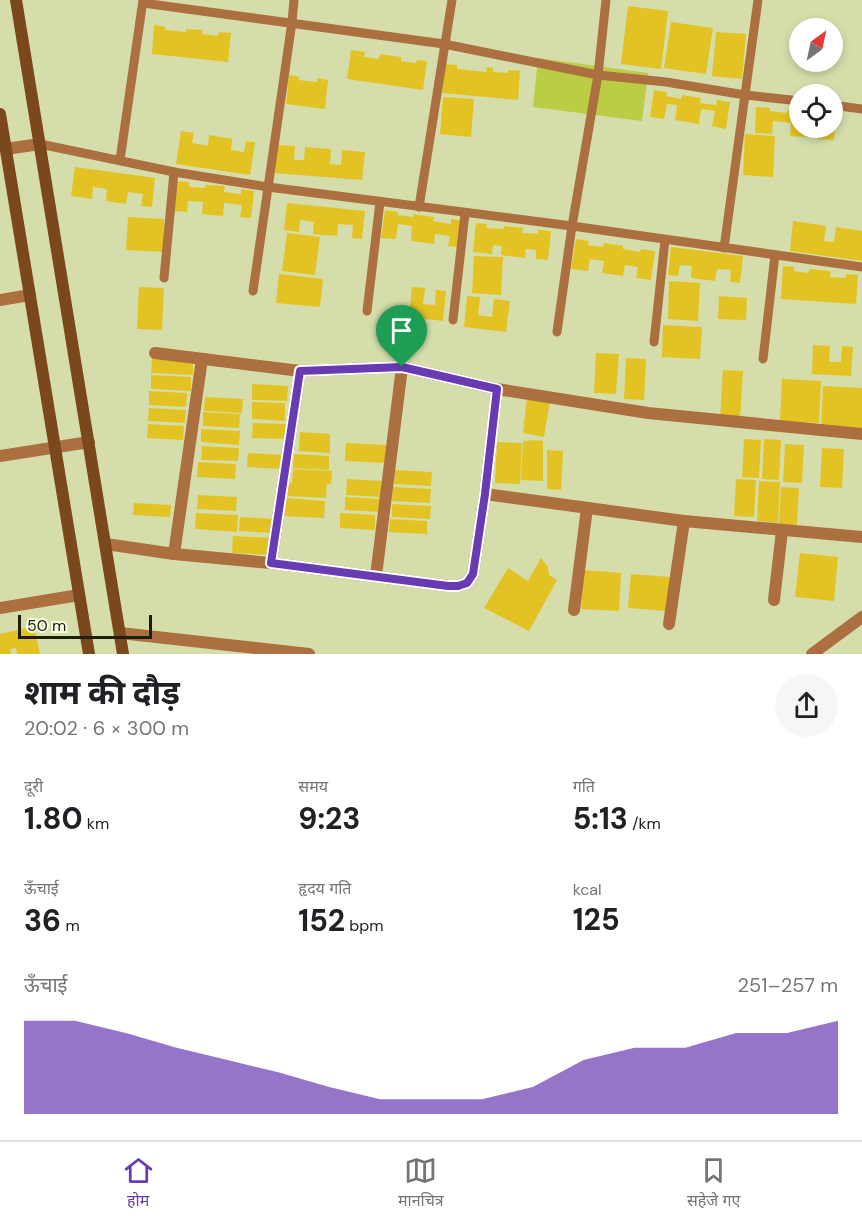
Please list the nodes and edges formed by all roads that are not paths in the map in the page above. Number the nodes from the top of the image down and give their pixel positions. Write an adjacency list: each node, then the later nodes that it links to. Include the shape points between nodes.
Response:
1 (16, 0): 15 (street)
2 (294, 0): 7 (lane)
3 (452, 0): 8 (lane)
4 (606, 0): 9 (lane)
5 (758, 0): 10 (lane)
6 (143, 1): 7 (lane); 17 (lane)
7 (292, 22): 8 (lane); 19 (lane)
8 (444, 44): 9 (lane); 21 (lane)
9 (598, 75): 10 (lane); 23 (lane)
10 (745, 95): 11 (lane); 25 (lane)
11 (789, 100)
12 (843, 106): 13 (lane)
13 (862, 109)
14 (0, 114): 16 (street)
15 (40, 144): 16 (street); 17 (lane); 43 (street)
16 (3, 149): 30 (street)
17 (120, 160): 18 (lane)
18 (174, 171): 19 (lane); 28 (lane)
19 (268, 187): 20 (lane); 29 (lane)
20 (380, 202): 21 (lane); 32 (lane)
21 (419, 207): 22 (lane)
22 (465, 213): 23 (lane); 33 (lane)
23 (572, 226): 24 (lane); 34 (lane)
24 (665, 240): 25 (lane); 35 (lane)
25 (724, 248): 26 (lane)
26 (775, 255): 27 (lane); 38 (lane)
27 (862, 267)
28 (164, 278)
29 (253, 291)
30 (30, 295): 31 (street); 44 (street)
31 (0, 300)
32 (368, 310)
33 (453, 320)
34 (557, 332)
35 (654, 342)
36 (155, 353): 37 (street)
37 (202, 359): 40 (street); 52 (street)
38 (763, 359)
39 (402, 367): 40 (street); 41 (street); 54 (street)
40 (300, 371): 53 (street)
41 (497, 389): 42 (street, via 648,412); 46 (street)
42 (862, 435)
43 (89, 442): 44 (street); 51 (street)
44 (55, 447): 45 (street); 55 (street)
45 (0, 456)
46 (485, 494): 47 (street); 54 (street, via 473,574 467,583 448,586)
47 (586, 508): 48 (street); 58 (street)
48 (684, 521): 49 (street); 60 (street)
49 (782, 531): 50 (street); 56 (street)
50 (862, 537)
51 (106, 544): 52 (street); 61 (street)
52 (174, 554): 53 (street)
53 (271, 563): 54 (street)
54 (376, 576)
55 (79, 595): 57 (street); 63 (street)
56 (774, 600)
57 (0, 608)
58 (574, 610)
59 (861, 622): 62 (street)
60 (669, 624)
61 (120, 633): 64 (street); 65 (street)
62 (815, 653)
63 (89, 654)
64 (123, 654)
65 (309, 654)

